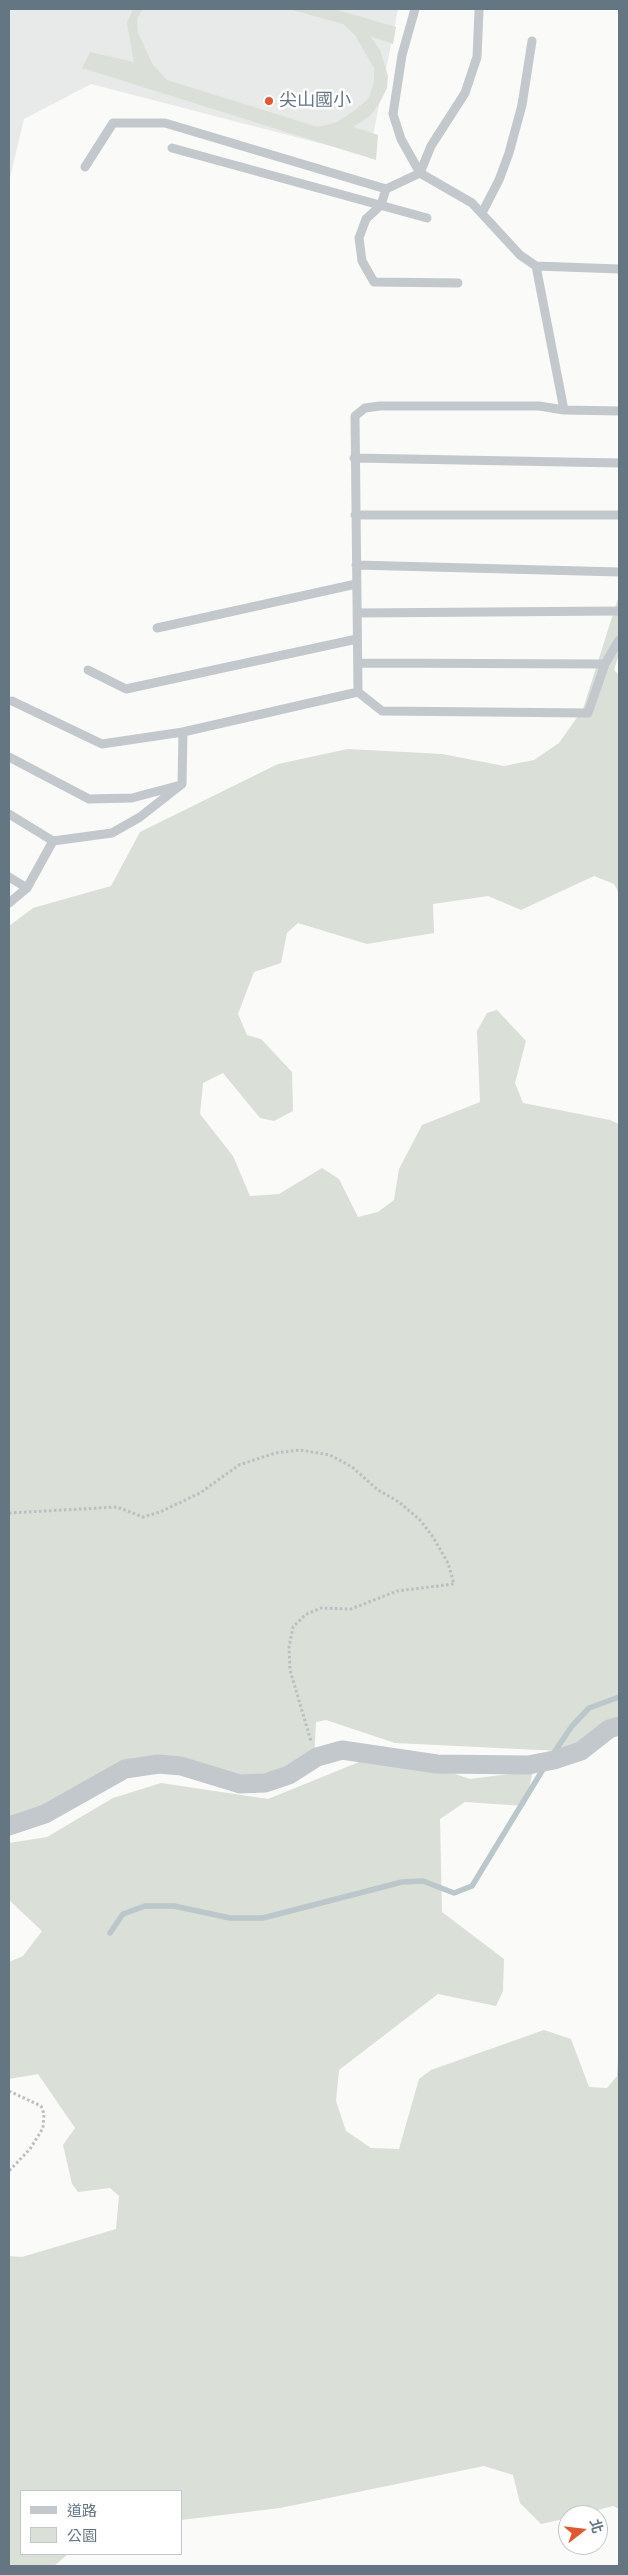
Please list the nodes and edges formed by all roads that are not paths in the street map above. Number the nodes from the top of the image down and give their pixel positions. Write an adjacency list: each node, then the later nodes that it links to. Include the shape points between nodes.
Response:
1 (415, 9): 6 (lane, via 402,55 393,114 401,139)
2 (480, 11): 6 (lane, via 477,57 465,93 431,146)
3 (532, 41): 9 (lane, via 522,105 509,153)
4 (172, 148): 8 (lane)
5 (85, 167): 7 (lane, via 113,124 165,123)
6 (420, 173): 7 (lane); 9 (lane, via 472,203)
7 (386, 189): 8 (lane)
8 (381, 205): 10 (lane); 13 (lane, via 366,219 359,238 362,261 374,282)
9 (482, 213): 11 (lane, via 520,256)
10 (427, 218)
11 (536, 266): 12 (lane); 14 (lane)
12 (619, 269)
13 (458, 283)
14 (564, 410): 15 (lane); 16 (lane, via 539,406 365,408 355,416)
15 (619, 411)
16 (354, 458): 17 (lane); 18 (lane)
17 (619, 463)
18 (355, 515): 19 (lane); 20 (lane)
19 (619, 516)
20 (356, 565): 21 (lane); 22 (lane)
21 (619, 572)
22 (356, 584): 24 (lane); 25 (lane)
23 (619, 611): 24 (lane)
24 (357, 613): 26 (lane)
25 (157, 628)
26 (357, 639): 28 (lane); 30 (lane, via 126,689)
27 (619, 640): 29 (lane)
28 (358, 663): 29 (lane); 31 (lane)
29 (605, 664): 31 (lane, via 588,713 382,710)
30 (88, 670)
31 (358, 692): 33 (lane)
32 (12, 701): 33 (lane, via 102,744)
33 (183, 732): 35 (lane)
34 (9, 757): 35 (lane, via 89,799 132,798)
35 (182, 784): 37 (lane, via 140,817 112,833)
36 (9, 814): 37 (lane)
37 (52, 841): 39 (lane)
38 (9, 877): 39 (lane)
39 (28, 888): 40 (lane)
40 (9, 903)
41 (619, 1726): 42 (street, via 609,1729 581,1751 534,1764 436,1764 342,1750 265,1783 240,1784 181,1766 159,1764 125,1769 45,1814)
42 (9, 1826)

